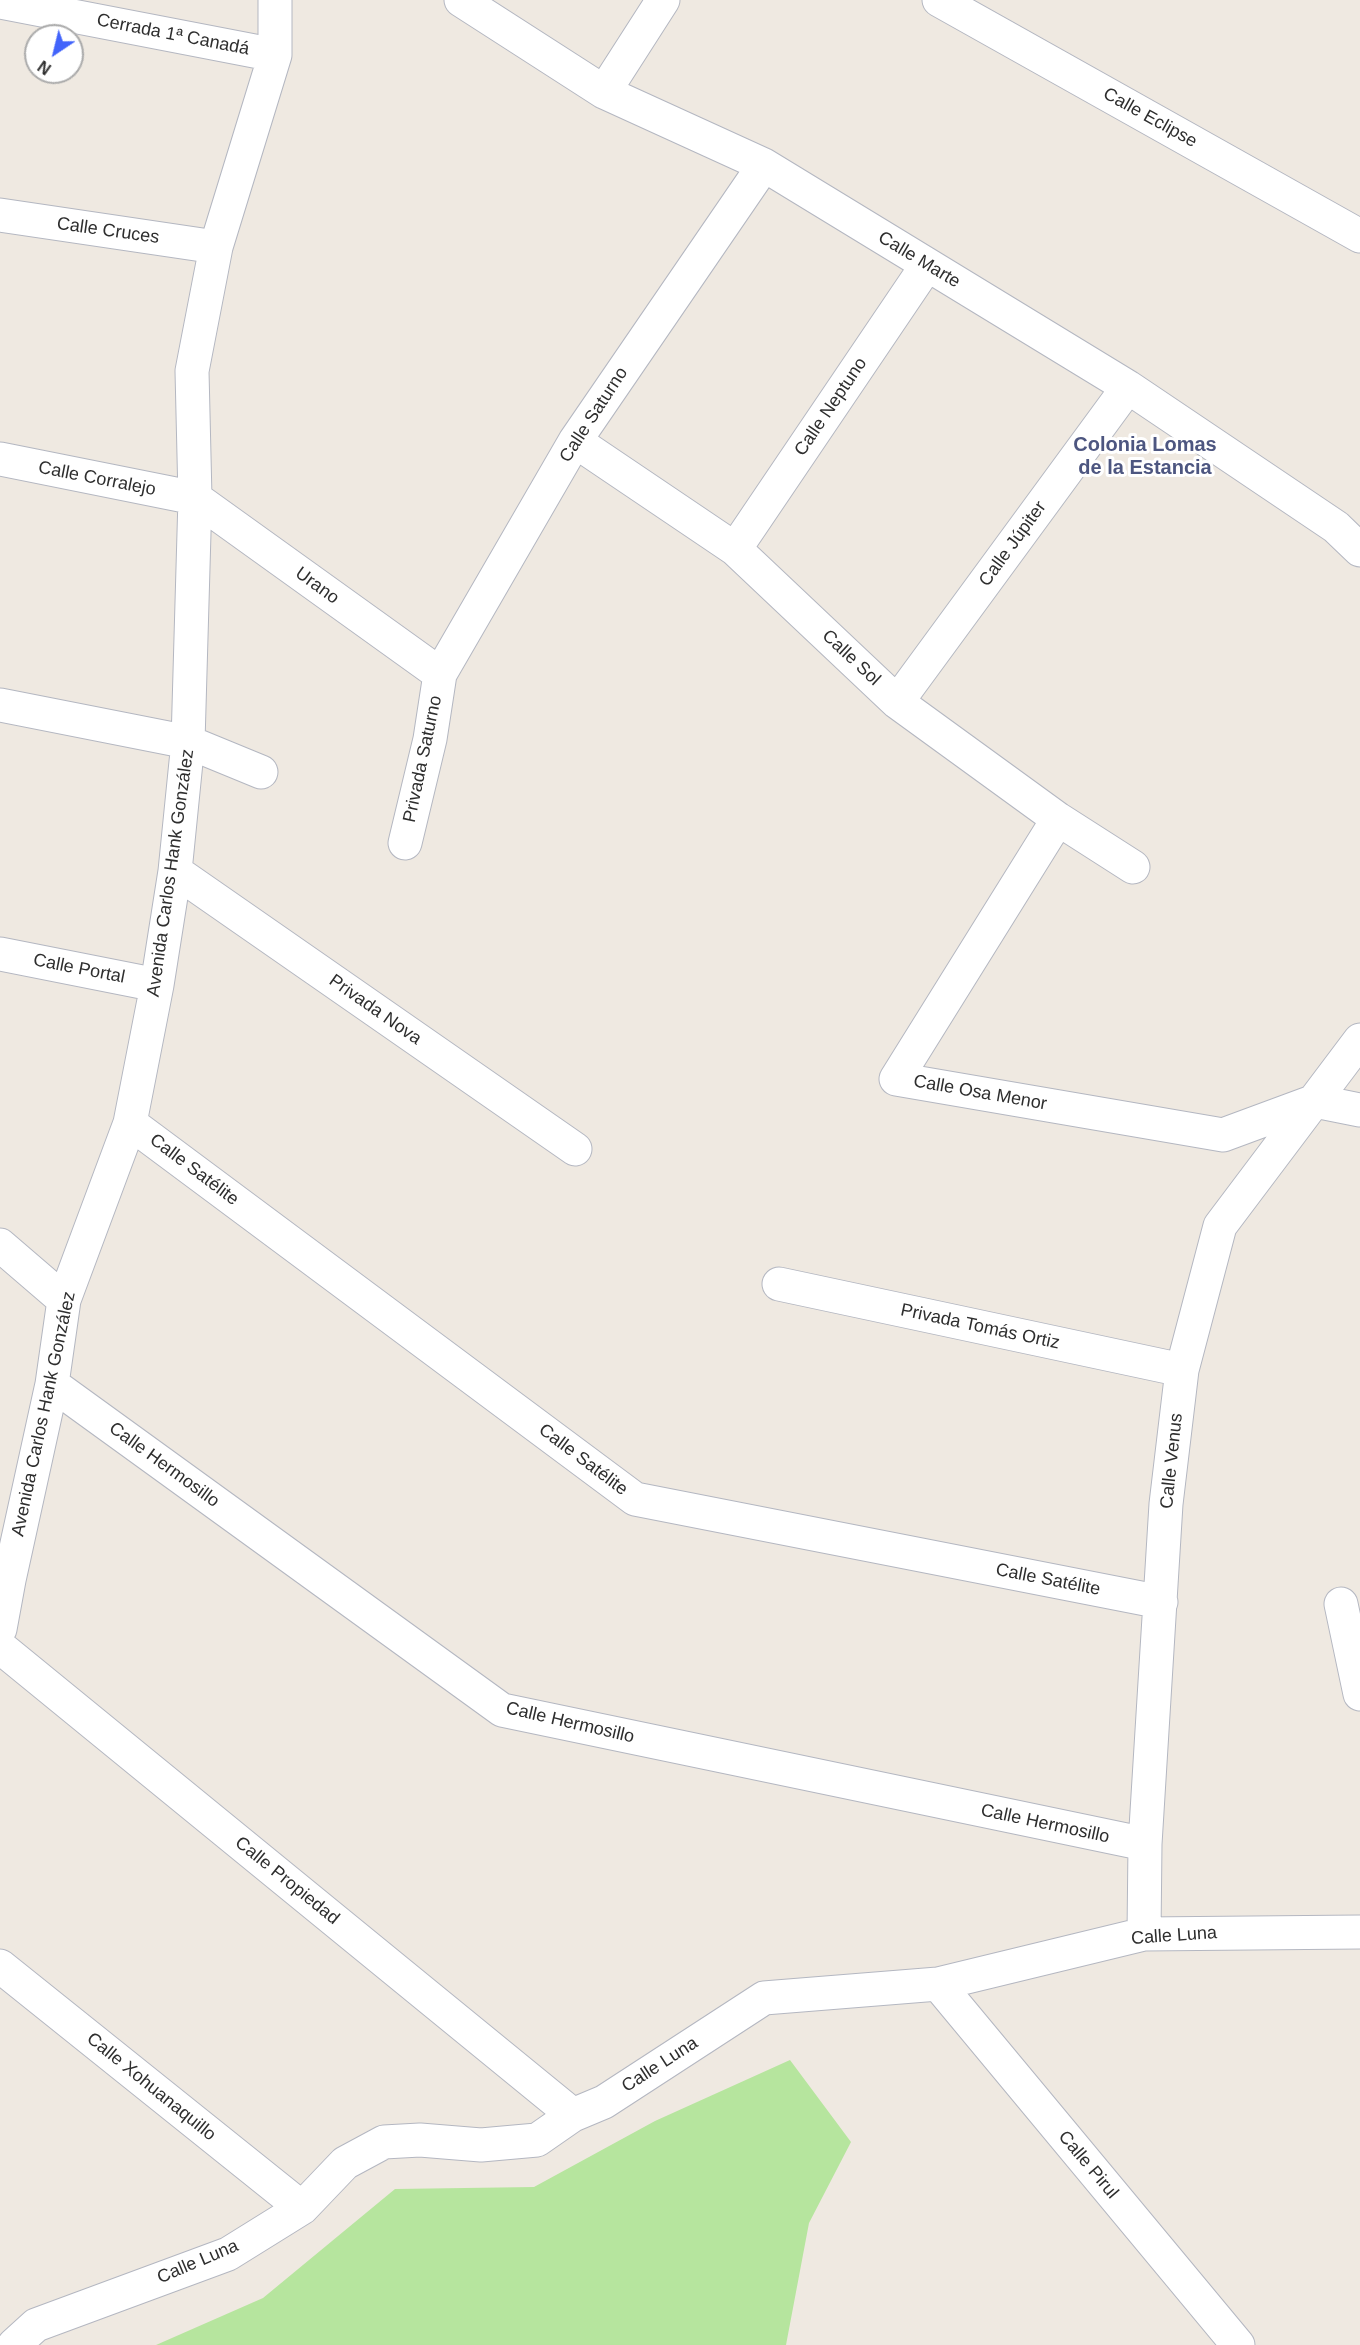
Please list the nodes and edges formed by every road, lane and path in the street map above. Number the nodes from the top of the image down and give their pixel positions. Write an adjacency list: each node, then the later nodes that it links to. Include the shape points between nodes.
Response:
1 (275, 0): 6 (street, Avenida Carlos Hank González)
2 (461, 0): 7 (street, Calle Marte)
3 (663, 0): 7 (street)
4 (939, 0): 10 (street, Calle Eclipse)
5 (0, 2): 6 (street, Cerrada 1ª Canadá)
6 (275, 55): 11 (street, Avenida Carlos Hank González)
7 (604, 92): 8 (street, Calle Marte)
8 (764, 165): 12 (street, Calle Marte); 14 (street, Calle Saturno)
9 (0, 215): 11 (street, Calle Cruces)
10 (1360, 236)
11 (216, 247): 16 (street, Avenida Carlos Hank González, via 192,371)
12 (927, 265): 13 (street, Calle Marte); 17 (street, Calle Neptuno)
13 (1128, 387): 18 (street, Calle Marte, via 1335,527); 20 (street, Calle Júpiter)
14 (575, 441): 17 (street, Calle Sol); 19 (street, Calle Saturno)
15 (0, 459): 16 (street, Calle Corralejo)
16 (195, 498): 19 (street, Urano); 22 (street, Avenida Carlos Hank González)
17 (735, 549): 20 (street, Calle Sol)
18 (1360, 550)
19 (440, 674): 25 (street, Privada Saturno, via 430,739)
20 (897, 702): 24 (street, Calle Sol)
21 (0, 705): 22 (street)
22 (188, 742): 23 (street); 27 (street, Avenida Carlos Hank González)
23 (261, 772)
24 (1058, 819): 26 (street, Calle Sol); 31 (street, Calle Osa Menor, via 896,1079 1223,1135)
25 (405, 843)
26 (1133, 867)
27 (175, 870): 29 (street, Avenida Carlos Hank González); 34 (street, Privada Nova)
28 (0, 954): 29 (street, Calle Portal)
29 (157, 985): 33 (street, Avenida Carlos Hank González)
30 (1360, 1041): 31 (street, Calle Venus)
31 (1316, 1101): 32 (street); 38 (street, Calle Venus, via 1220,1226)
32 (1360, 1110)
33 (130, 1123): 37 (street, Avenida Carlos Hank González); 41 (street, Calle Satélite, via 635,1499)
34 (575, 1149)
35 (0, 1245): 37 (street)
36 (779, 1284): 38 (street, Privada Tomás Ortiz)
37 (64, 1300): 39 (street, Avenida Carlos Hank González)
38 (1182, 1370): 41 (street, Calle Venus, via 1166,1504)
39 (52, 1384): 40 (street, Avenida Carlos Hank González); 46 (street, Calle Hermosillo, via 502,1710)
40 (4, 1576): 43 (street, Avenida Carlos Hank González)
41 (1161, 1602): 46 (street, Calle Venus)
42 (1341, 1604): 45 (street)
43 (0, 1629)
44 (0, 1647): 51 (street, Calle Propiedad)
45 (1360, 1694)
46 (1145, 1845): 48 (street, Calle Venus)
47 (1360, 1932): 48 (street, Calle Luna)
48 (1144, 1934): 50 (street, Calle Luna)
49 (0, 1966): 52 (street, Calle Xohuanaquillo)
50 (938, 1984): 51 (street, Calle Luna, via 764,1998 604,2102); 54 (street, Calle Pirul)
51 (573, 2115): 52 (street, Calle Luna, via 537,2140 481,2145 420,2140 384,2142 345,2163)
52 (302, 2208): 53 (street, Calle Luna, via 228,2254 36,2325)
53 (14, 2345)
54 (1238, 2345)

